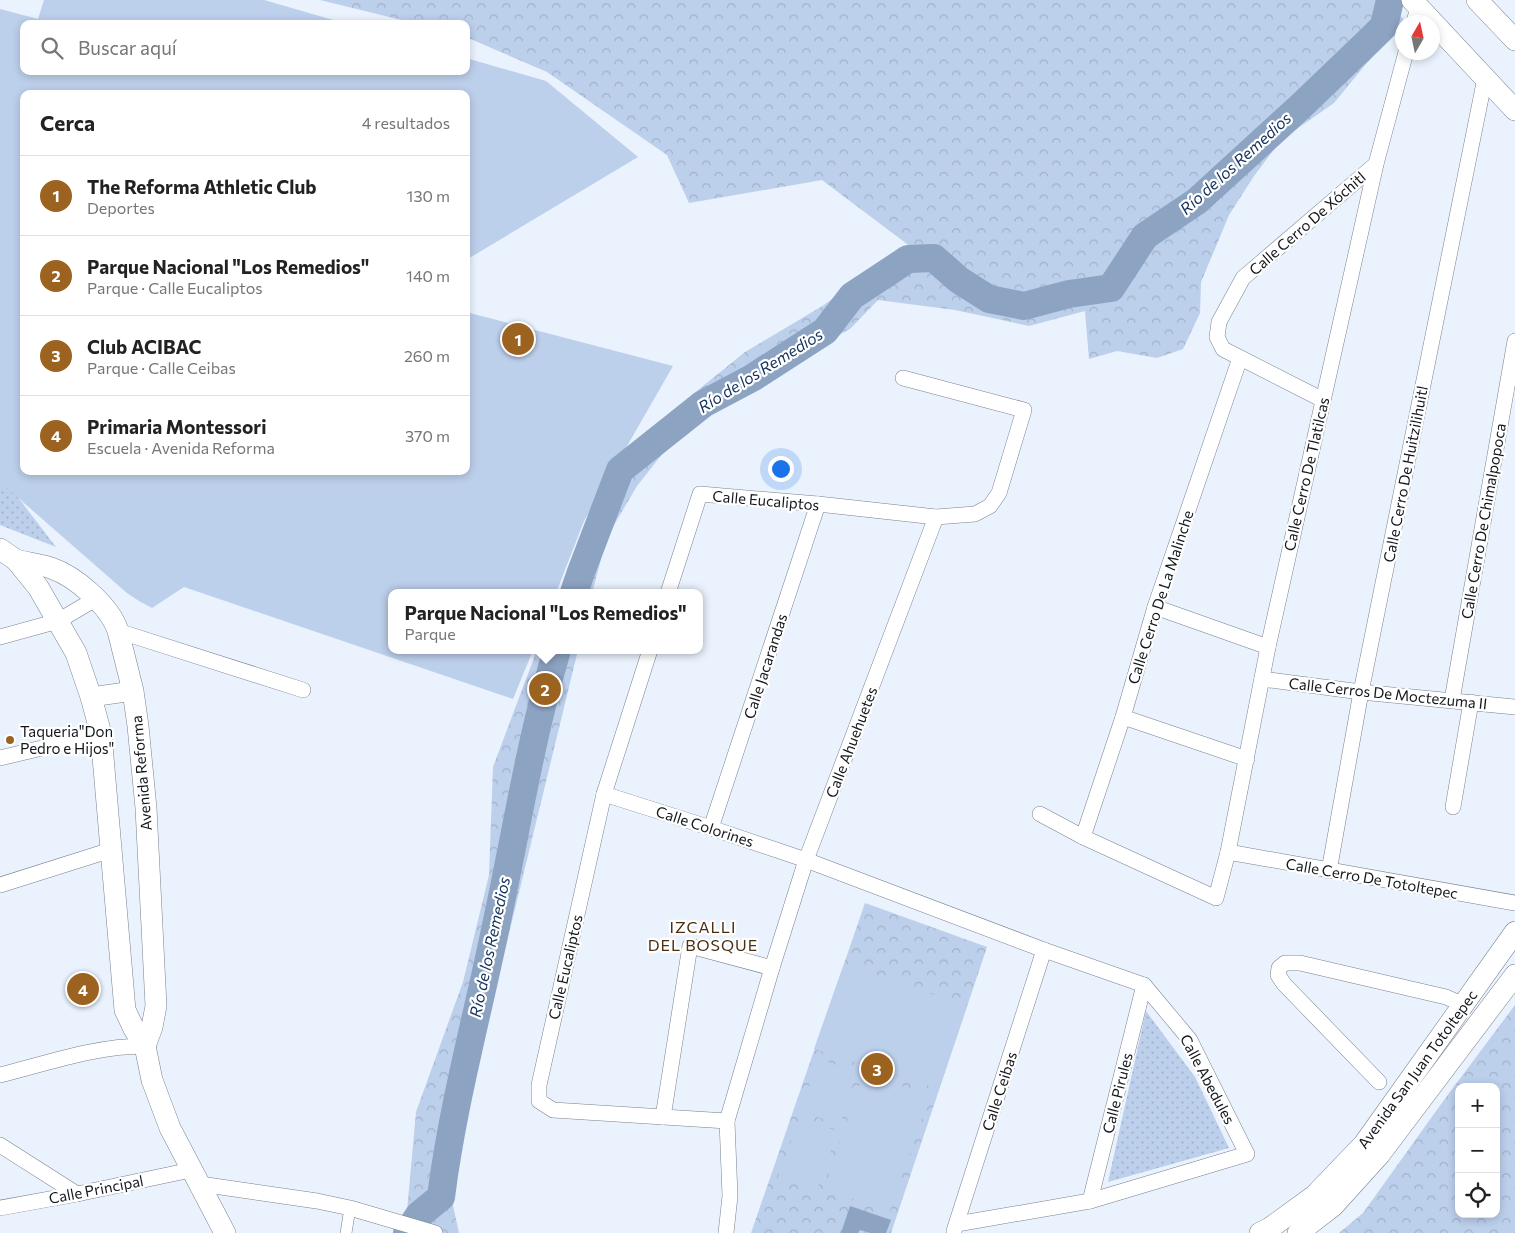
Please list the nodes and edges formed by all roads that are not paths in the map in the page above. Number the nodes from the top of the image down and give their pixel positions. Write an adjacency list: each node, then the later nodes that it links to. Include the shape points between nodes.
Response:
1 (1477, 0): 3 (main road)
2 (1415, 10): 5 (main road)
3 (1515, 40)
4 (1404, 60): 7 (street, Calle Cerro De Tlatilcas)
5 (1485, 78): 6 (main road); 26 (street, Calle Cerro De Huitzilihuitl)
6 (1515, 110)
7 (1376, 164): 9 (street, Calle Cerro De Xóchitl, via 1243,278 1220,322 1217,337 1223,349); 11 (street, Calle Cerro De Tlatilcas)
8 (1515, 341): 28 (street, Calle Cerro De Chimalpopoca)
9 (1240, 358): 11 (street); 17 (street, Calle Cerro De La Malinche)
10 (903, 378): 13 (street, Calle Eucaliptos, via 1024,410 999,493 990,506 975,514)
11 (1323, 400): 21 (street, Calle Cerro De Tlatilcas)
12 (818, 504): 13 (street, Calle Eucaliptos); 15 (street, Calle Eucaliptos, via 700,494); 38 (street, Calle Jacarandas)
13 (936, 517): 42 (street, Calle Ahuehuetes)
14 (8, 555): 16 (main road, Avenida Reforma, via 52,568); 18 (main road, Avenida Reforma, via 38,587)
15 (669, 589)
16 (97, 598): 18 (street); 19 (main road, Avenida Reforma, via 116,623)
17 (1155, 607): 21 (street); 31 (street, Calle Cerro De La Malinche)
18 (58, 621): 20 (street); 27 (main road, Avenida Reforma, via 76,653)
19 (118, 631): 24 (street); 25 (main road, Avenida Reforma)
20 (0, 637)
21 (1268, 647): 23 (street, Calle Cerro De Tlatilcas)
22 (649, 654): 35 (street, Calle Eucaliptos)
23 (1262, 679): 26 (street, Calle Cerros De Moctezuma II); 34 (street, Calle Cerro De Tlatilcas)
24 (303, 690)
25 (133, 691): 27 (street); 52 (main road, Avenida Reforma, via 146,808 156,1006)
26 (1361, 692): 28 (street, Calle Cerros De Moctezuma II); 43 (street, Calle Cerro De Huitzilihuitl)
27 (91, 697): 32 (main road, Avenida Reforma)
28 (1452, 700): 29 (street, Calle Cerros De Moctezuma II)
29 (1471, 702): 30 (street, Calle Cerros De Moctezuma II); 36 (street)
30 (1515, 708)
31 (1123, 717): 34 (street); 39 (street, Calle Cerro De La Malinche)
32 (101, 734): 33 (street); 40 (main road, Avenida Reforma)
33 (0, 758)
34 (1247, 759): 41 (street, Calle Cerro De Tlatilcas)
35 (604, 794): 38 (street, Calle Colorines); 55 (street, Calle Eucaliptos, via 539,1085 539,1101 553,1110)
36 (1453, 807)
37 (1040, 814): 39 (street)
38 (712, 828): 42 (street, Calle Colorines)
39 (1083, 837): 41 (street, Calle Cerro De Tlatilcas, via 1216,898)
40 (111, 850): 44 (street); 52 (main road, Avenida Reforma, via 125,1010)
41 (1228, 852): 43 (street, Calle Cerro De Totoltepec)
42 (806, 860): 47 (street); 48 (street, Calle Ahuehuetes)
43 (1329, 871): 45 (street, Calle Cerro De Totoltepec)
44 (0, 885)
45 (1515, 903)
46 (1515, 932): 51 (main road, Avenida San Juan Totoltepec)
47 (1044, 950): 50 (street); 63 (street, Calle Ceibas)
48 (772, 968): 55 (street, via 690,946); 56 (street, Calle Ahuehuetes)
49 (1515, 975): 69 (main road, Avenida San Juan Totoltepec, via 1380,1154 1333,1206)
50 (1144, 985): 60 (street, Calle Pirules); 60 (street, Calle Abedules, via 1190,1040 1248,1154)
51 (1464, 1005): 54 (street, via 1446,997 1300,963 1285,963 1278,975 1284,984); 68 (main road, Avenida San Juan Totoltepec, via 1364,1144 1314,1196)
52 (145, 1046): 53 (street, via 99,1050); 58 (main road, Avenida Reforma, via 152,1080 170,1128)
53 (0, 1075)
54 (1379, 1082)
55 (663, 1117): 56 (street, Calle Eucaliptos)
56 (727, 1121): 67 (street, Calle Ahuehuetes, via 730,1196)
57 (0, 1145): 59 (street)
58 (196, 1177): 59 (street, Calle Principal); 62 (street); 65 (main road, Avenida Reforma)
59 (77, 1194): 61 (street, Calle Principal)
60 (1090, 1201): 63 (street, Calle Abedules)
61 (0, 1208)
62 (350, 1208): 64 (street); 66 (street)
63 (955, 1228)
64 (431, 1232)
65 (225, 1233)
66 (346, 1233)
67 (726, 1233)
68 (1260, 1233)
69 (1298, 1233)

